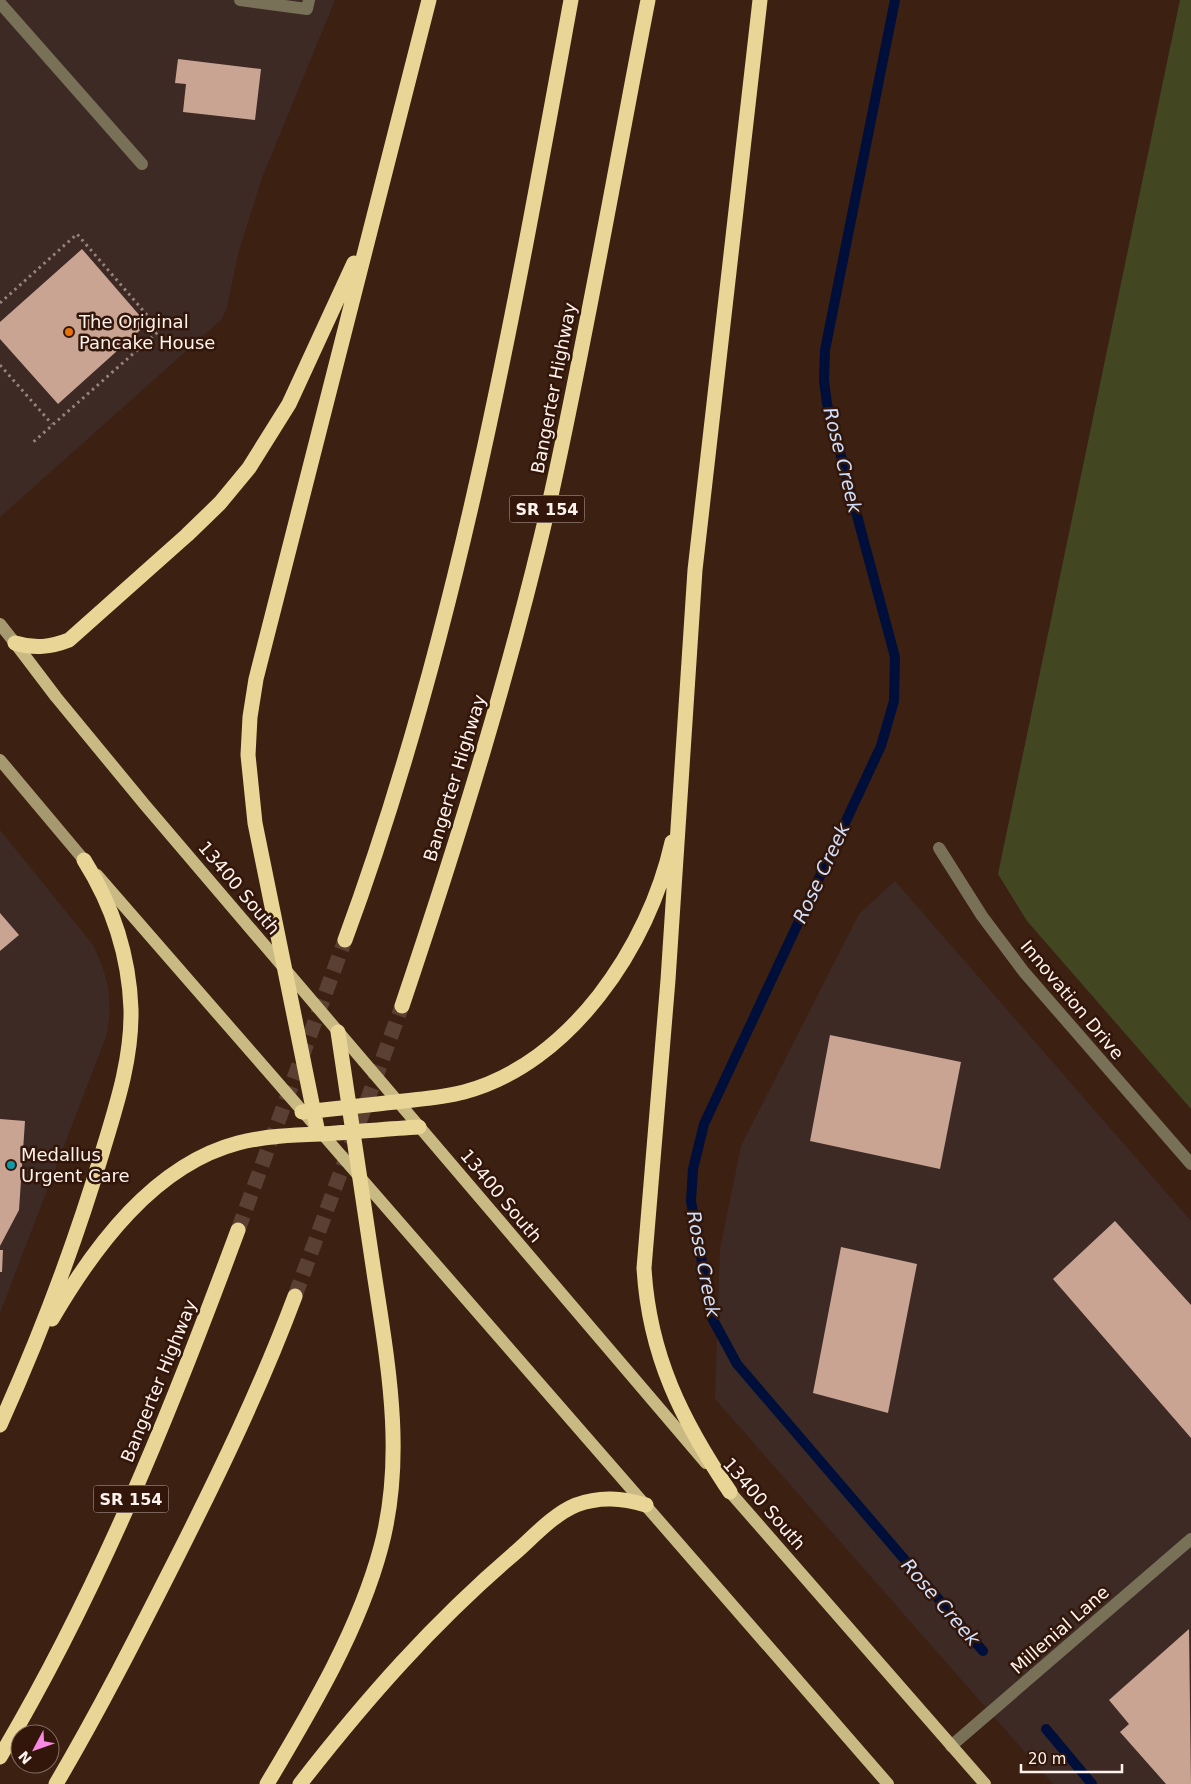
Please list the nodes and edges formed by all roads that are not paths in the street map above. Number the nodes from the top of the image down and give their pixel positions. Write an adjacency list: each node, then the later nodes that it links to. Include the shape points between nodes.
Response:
1 (240, 0): 7 (street)
2 (309, 0): 7 (street, via 307,9)
3 (429, 0): 10 (highway)
4 (571, 0): 17 (highway, via 503,364 468,522 425,689 377,854)
5 (648, 0): 19 (highway, Bangerter Highway / SR 154, via 581,354 549,502 483,755)
6 (760, 0): 14 (highway, via 695,570)
7 (258, 1)
8 (0, 3): 9 (street)
9 (142, 164)
10 (370, 228): 12 (highway, via 289,404 249,468 220,503 69,640 42,647); 18 (highway, via 256,679 250,717 251,798)
11 (0, 624): 12 (main road, 13400 South)
12 (16, 643): 18 (main road, 13400 South, via 138,797)
13 (0, 760): 16 (main road)
14 (681, 804): 21 (highway, via 660,882 639,931 617,970 585,1013 546,1050 495,1080 440,1098); 33 (highway, via 645,1239 645,1288 656,1345 668,1383 685,1420)
15 (939, 848): 27 (street, Innovation Drive, via 982,916 1020,966)
16 (84, 860): 23 (main road); 31 (highway, via 101,887 123,946 129,986 129,1043 124,1076 91,1189)
17 (346, 940)
18 (284, 969): 20 (main road, 13400 South); 23 (highway)
19 (402, 1006)
20 (338, 1032): 21 (main road, 13400 South); 22 (highway)
21 (398, 1102): 22 (highway); 24 (main road, 13400 South)
22 (350, 1107): 23 (highway); 26 (highway)
23 (308, 1111): 25 (highway)
24 (419, 1127): 26 (highway); 33 (main road, 13400 South)
25 (319, 1131): 26 (highway); 28 (main road); 31 (highway, via 238,1143 207,1154 166,1177 145,1195 105,1242)
26 (353, 1132): 28 (highway)
27 (1191, 1164)
28 (360, 1178): 34 (main road); 39 (highway, via 392,1400 394,1460 390,1503 382,1545 361,1608)
29 (238, 1230): 37 (highway, Bangerter Highway / SR 154, via 151,1454 106,1555)
30 (295, 1296): 38 (highway, via 271,1361 205,1502 135,1640)
31 (33, 1352): 32 (highway)
32 (0, 1425)
33 (730, 1492): 36 (main road, 13400 South)
34 (646, 1506): 40 (highway, via 610,1498 574,1506 559,1515 429,1632 381,1683); 41 (main road)
35 (1191, 1539): 36 (street, Millenial Lane)
36 (952, 1746): 42 (main road, 13400 South)
37 (0, 1757)
38 (56, 1784)
39 (267, 1784)
40 (300, 1784)
41 (888, 1784)
42 (985, 1784)

